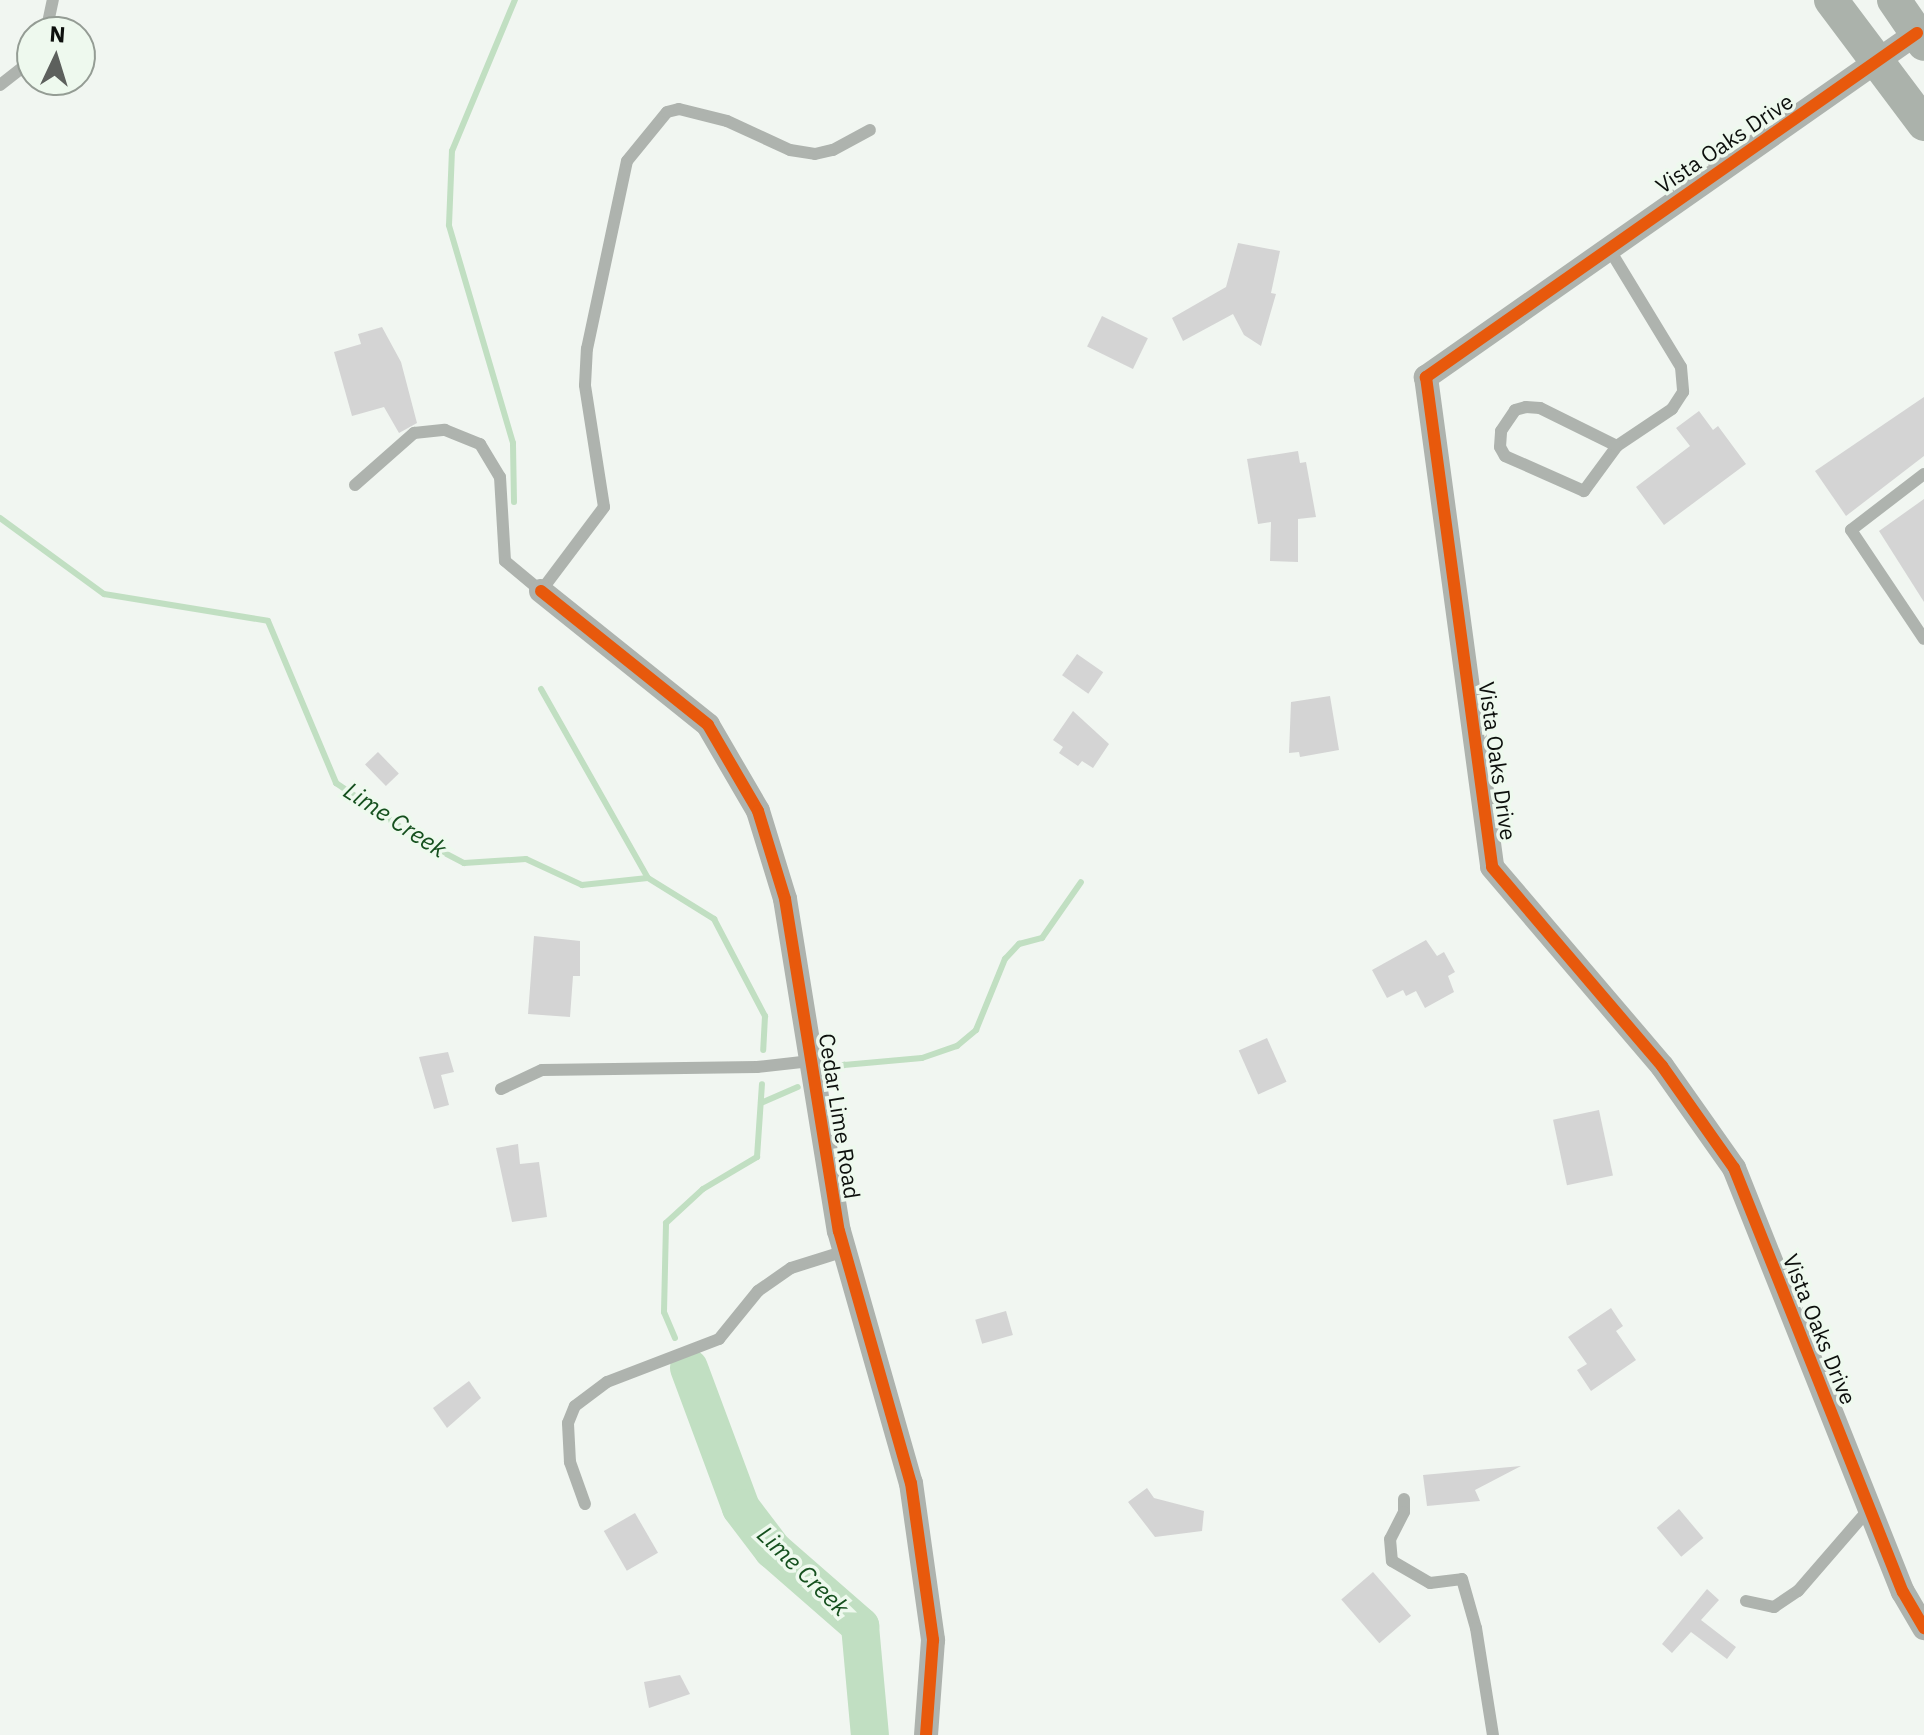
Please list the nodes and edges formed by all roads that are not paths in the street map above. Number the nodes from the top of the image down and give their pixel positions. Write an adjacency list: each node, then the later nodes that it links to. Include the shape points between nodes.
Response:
1 (1831, 0): 4 (main road)
2 (1894, 0): 3 (main road)
3 (1920, 39): 4 (street, Vista Oaks Drive)
4 (1878, 62): 7 (main road); 9 (street, Vista Oaks Drive)
5 (16, 72): 6 (lane)
6 (0, 85)
7 (1924, 124)
8 (870, 130): 13 (lane, via 815,154 790,150 727,121 679,109 667,112 627,161 587,349 585,385 604,507)
9 (1608, 247): 10 (lane, via 1685,378 1672,409); 20 (street, Vista Oaks Drive, via 1426,377 1492,867 1662,1066 1734,1168)
10 (1617, 446): 10 (lane, via 1584,491 1505,456 1500,447 1501,431 1515,410 1526,407 1540,408)
11 (1924, 474): 14 (lane, via 1851,530)
12 (355, 485): 13 (lane, via 414,433 445,430 480,444 500,477 505,561)
13 (541, 591): 15 (street, Cedar Lime Road, via 708,725 758,811 780,884)
14 (1924, 639)
15 (811, 1061): 16 (lane, via 757,1067 542,1070); 17 (street, Cedar Lime Road)
16 (501, 1089)
17 (845, 1251): 19 (lane, via 791,1268 758,1291 719,1339 607,1382 575,1406 568,1423 570,1462); 23 (street, Cedar Lime Road, via 911,1483 933,1640)
18 (1404, 1499): 24 (lane, via 1404,1512 1390,1539 1392,1561 1430,1583 1462,1579 1476,1628)
19 (585, 1504)
20 (1870, 1508): 21 (lane, via 1798,1591 1774,1607); 22 (street, Vista Oaks Drive, via 1903,1592)
21 (1746, 1601)
22 (1924, 1628)
23 (926, 1735)
24 (1493, 1735)

